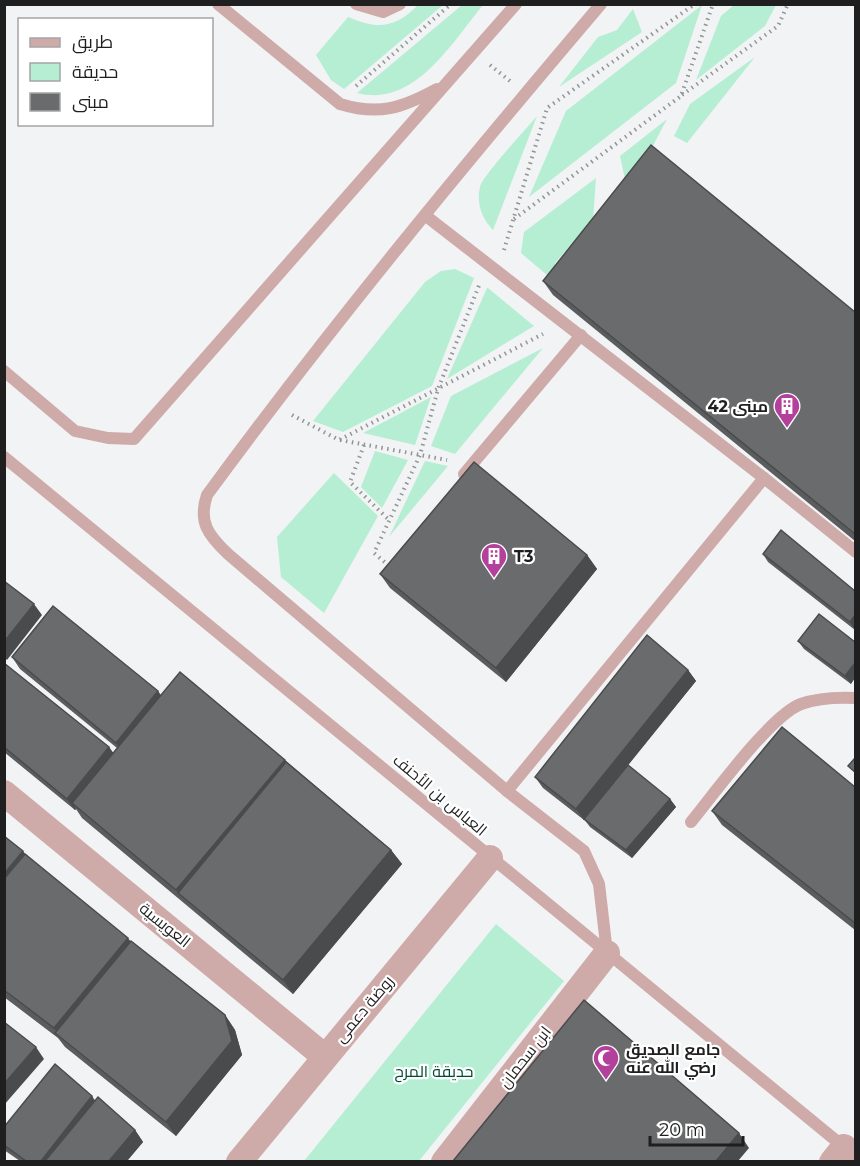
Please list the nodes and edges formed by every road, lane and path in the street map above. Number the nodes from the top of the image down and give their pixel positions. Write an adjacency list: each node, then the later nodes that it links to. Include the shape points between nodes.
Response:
1 (356, 4): 2 (lane, via 383,12)
2 (400, 4)
3 (451, 4): 14 (path)
4 (516, 4): 10 (lane)
5 (600, 4): 12 (lane)
6 (695, 4): 15 (path)
7 (713, 4): 13 (path)
8 (788, 4): 13 (path, via 778,26)
9 (218, 5): 14 (lane)
10 (475, 52): 11 (lane); 12 (path)
11 (446, 84): 14 (lane, via 410,104 385,109 362,111); 21 (lane, via 134,439 75,431)
12 (525, 93): 15 (path); 16 (lane)
13 (681, 96): 17 (path)
14 (337, 102)
15 (546, 108): 17 (path)
16 (426, 216): 18 (lane); 23 (lane)
17 (513, 219): 18 (path)
18 (493, 267): 19 (lane); 22 (path)
19 (565, 323): 20 (lane); 22 (path)
20 (581, 335): 28 (lane); 29 (lane)
21 (4, 371)
22 (438, 389): 24 (path); 26 (path)
23 (273, 405): 24 (path); 35 (lane, via 207,495 201,512 211,538)
24 (339, 440): 25 (path)
25 (364, 445): 26 (path); 31 (path, via 350,482)
26 (420, 455): 28 (path); 31 (path)
27 (4, 457): 38 (lane, العباس بن الأحنف)
28 (471, 465): 30 (lane)
29 (765, 478): 32 (lane); 35 (lane)
30 (457, 484)
31 (389, 520): 33 (path, via 374,553)
32 (855, 552)
33 (389, 566)
34 (855, 698): 37 (lane, via 799,704 778,720)
35 (507, 791): 39 (lane, via 584,851 599,884)
36 (4, 793): 40 (street, العويسية)
37 (691, 822)
38 (490, 858): 39 (lane, العباس بن الأحنف); 40 (street, روضة دعمى)
39 (607, 953): 41 (lane, العباس بن الأحنف); 43 (street, ابن سحمان)
40 (325, 1057): 42 (street, روضة دعمى)
41 (844, 1155)
42 (239, 1161)
43 (444, 1161)

